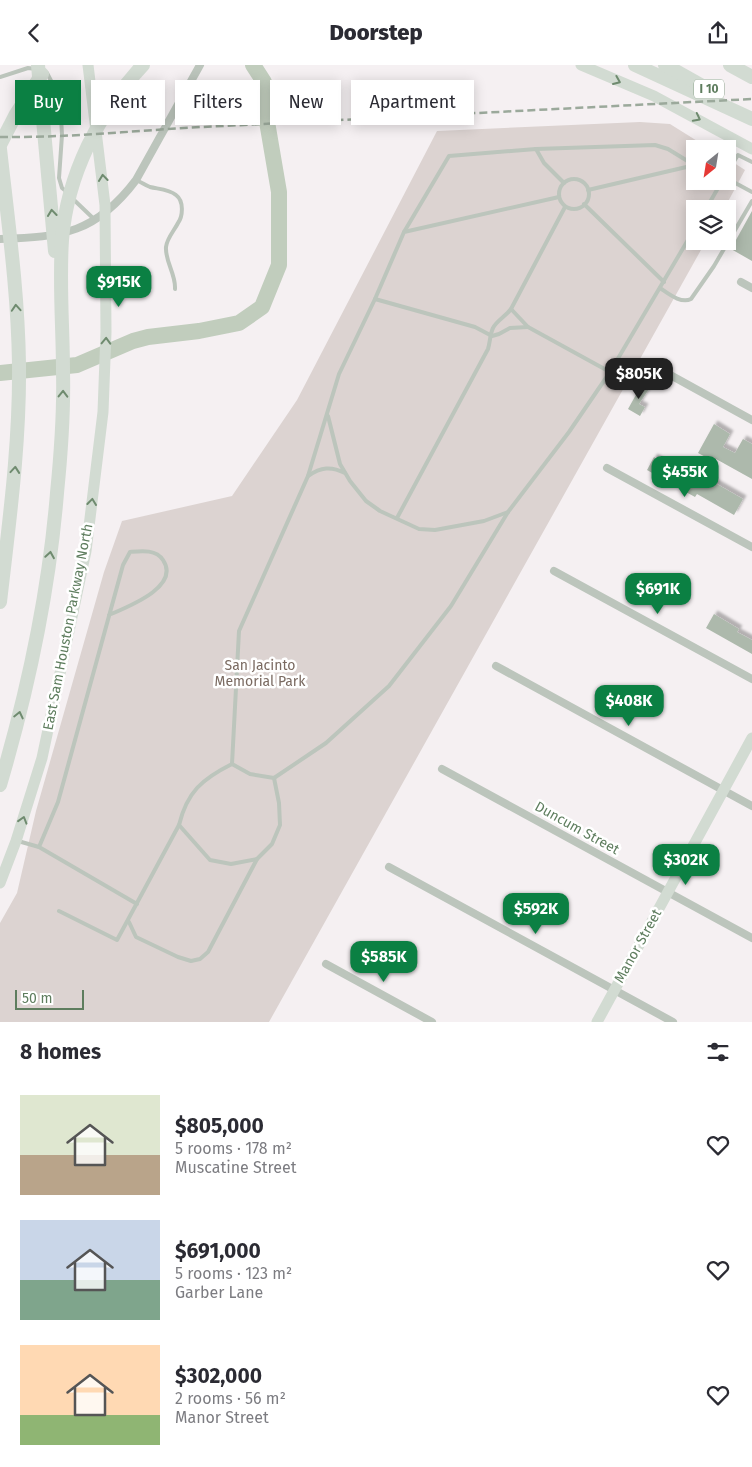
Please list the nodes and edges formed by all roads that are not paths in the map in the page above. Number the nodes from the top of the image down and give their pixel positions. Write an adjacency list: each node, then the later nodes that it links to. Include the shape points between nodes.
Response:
1 (38, 65): 42 (highway, one-way to 1)
2 (48, 65): 14 (highway)
3 (88, 65): 68 (main road, East Sam Houston Parkway North, one-way to 3, via 42,758 86,551 103,412 105,205)
4 (143, 65): 42 (highway, via 104,116 77,173 64,226)
5 (200, 65): 22 (street)
6 (581, 65): 17 (main road, one-way to 17, via 654,96)
7 (635, 65): 13 (highway)
8 (665, 65): 12 (highway, I 10)
9 (730, 65): 11 (highway, I 10)
10 (0, 77): 31 (lane, via 28,67 45,71 51,79 60,98 62,117 60,183)
11 (752, 77)
12 (752, 113)
13 (752, 119)
14 (0, 145)
15 (0, 149): 56 (highway, one-way to 15, via 18,417 14,273)
16 (536, 149): 19 (lane, via 655,145); 23 (lane, via 544,163); 32 (lane, via 448,156)
17 (752, 149)
18 (736, 158): 20 (lane, via 738,155)
19 (686, 160)
20 (752, 162)
21 (686, 167): 25 (lane)
22 (136, 180): 31 (street, via 124,196); 39 (lane, via 180,199 181,217 166,249)
23 (564, 183): 25 (lane, via 579,179); 27 (lane)
24 (736, 183): 26 (lane)
25 (588, 190): 29 (lane)
26 (752, 192)
27 (559, 197): 30 (lane); 32 (lane)
28 (752, 201): 37 (lane, via 691,299 680,300)
29 (584, 204): 30 (lane, via 573,209); 35 (lane)
30 (566, 207): 41 (lane)
31 (96, 220): 33 (street, via 80,229 57,235)
32 (404, 232): 40 (lane)
33 (0, 239)
34 (686, 244): 35 (lane)
35 (664, 282): 37 (lane)
36 (741, 282): 38 (street)
37 (660, 288): 46 (lane)
38 (752, 288)
39 (175, 289)
40 (375, 299): 44 (lane, via 475,327); 47 (lane, via 339,374)
41 (511, 309): 43 (lane); 44 (lane, via 493,327)
42 (61, 314): 64 (highway, one-way to 42, via 17,727 32,656 54,523 63,407)
43 (528, 327): 44 (lane, via 510,328); 46 (lane)
44 (492, 336): 53 (lane)
45 (654, 366): 48 (street)
46 (610, 372): 52 (lane)
47 (328, 413): 50 (lane); 51 (lane)
48 (752, 419)
49 (607, 468): 54 (street)
50 (345, 473): 51 (lane, via 326,468); 53 (lane, via 366,501)
51 (308, 476): 61 (lane, via 239,631)
52 (508, 512): 53 (lane, via 484,521 435,530 419,529); 63 (lane, via 451,606 389,686 326,743)
53 (397, 518)
54 (752, 547)
55 (554, 571): 59 (street)
56 (0, 602)
57 (109, 615): 57 (lane, via 123,565 130,552 151,552 162,559 167,570 164,581 156,590); 69 (lane, via 58,802)
58 (496, 667): 65 (street)
59 (752, 679)
60 (752, 737): 65 (main road, Manor Street)
61 (232, 764): 63 (lane, via 250,774); 67 (lane, via 213,773 195,788)
62 (442, 769): 73 (street, Duncum Street)
63 (274, 778): 70 (lane, via 280,825 272,844)
64 (0, 785)
65 (723, 791): 66 (street); 73 (main road, Manor Street)
66 (752, 806)
67 (179, 825): 70 (lane, via 210,860 231,864); 74 (lane)
68 (16, 841): 69 (lane); 72 (main road, East Sam Houston Parkway North)
69 (39, 847): 74 (lane)
70 (257, 859): 76 (lane, via 208,952 200,959 184,959 136,937)
71 (389, 867): 79 (street)
72 (0, 883)
73 (668, 892): 77 (street, Duncum Street); 79 (main road, Manor Street)
74 (137, 905): 76 (lane)
75 (59, 911): 76 (lane, via 117,940)
76 (129, 922)
77 (752, 938)
78 (326, 964): 80 (street)
79 (614, 990): 81 (main road, Manor Street); 82 (street)
80 (432, 1022)
81 (596, 1022)
82 (673, 1022)

